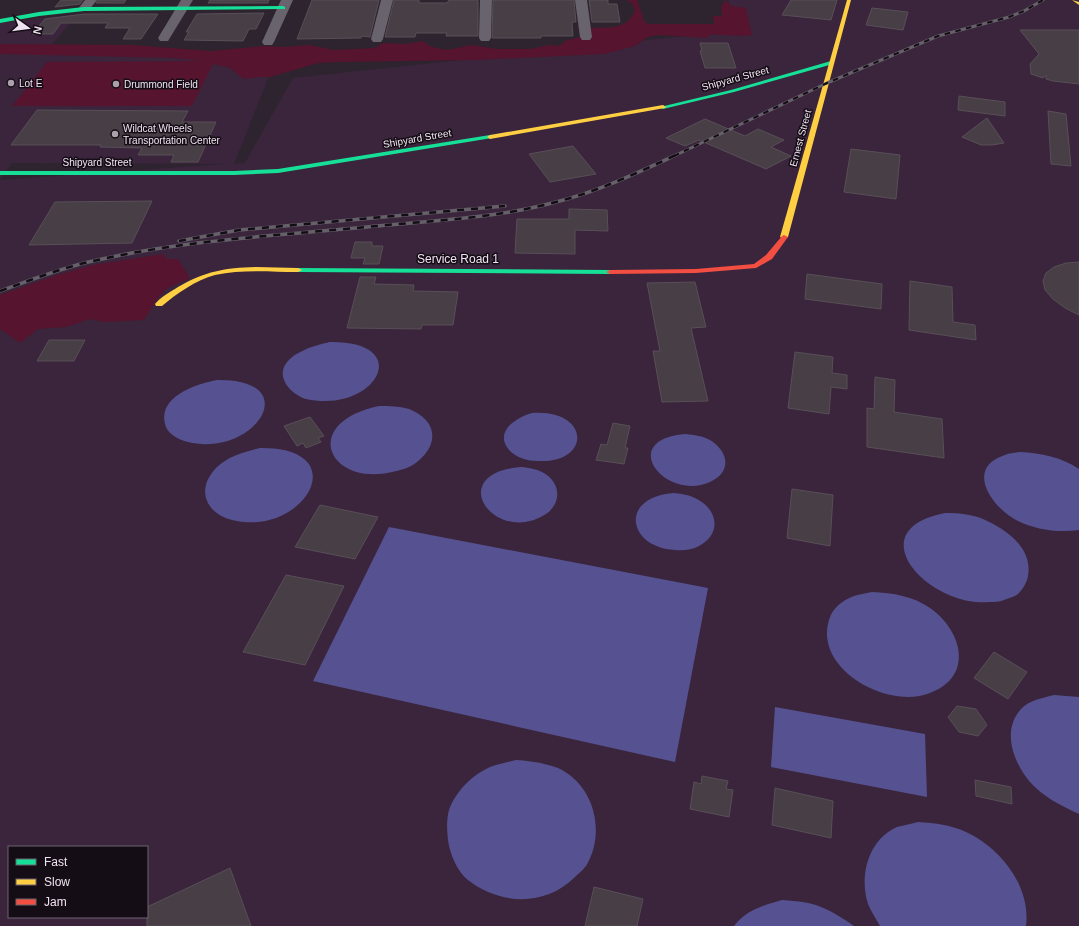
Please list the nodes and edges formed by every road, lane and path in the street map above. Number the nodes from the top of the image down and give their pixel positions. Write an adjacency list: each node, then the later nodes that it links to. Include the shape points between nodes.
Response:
1 (386, 0): 14 (street)
2 (486, 0): 12 (street)
3 (581, 0): 13 (street)
4 (848, 0): 16 (street, Ernest Street)
5 (1074, 0): 9 (street)
6 (88, 4): 7 (street); 10 (street)
7 (185, 4): 8 (street); 11 (street)
8 (285, 4): 15 (street)
9 (1079, 4)
10 (0, 21)
11 (164, 38)
12 (485, 38)
13 (586, 38)
14 (377, 39)
15 (268, 42)
16 (831, 63): 17 (street, Shipyard Street, via 732,91 666,106 285,170 234,173); 18 (street, Ernest Street, via 785,235 773,254 764,262)
17 (0, 173)
18 (751, 267): 19 (street, Service Road 1, via 645,272 251,270 214,273 170,294)
19 (159, 304)

